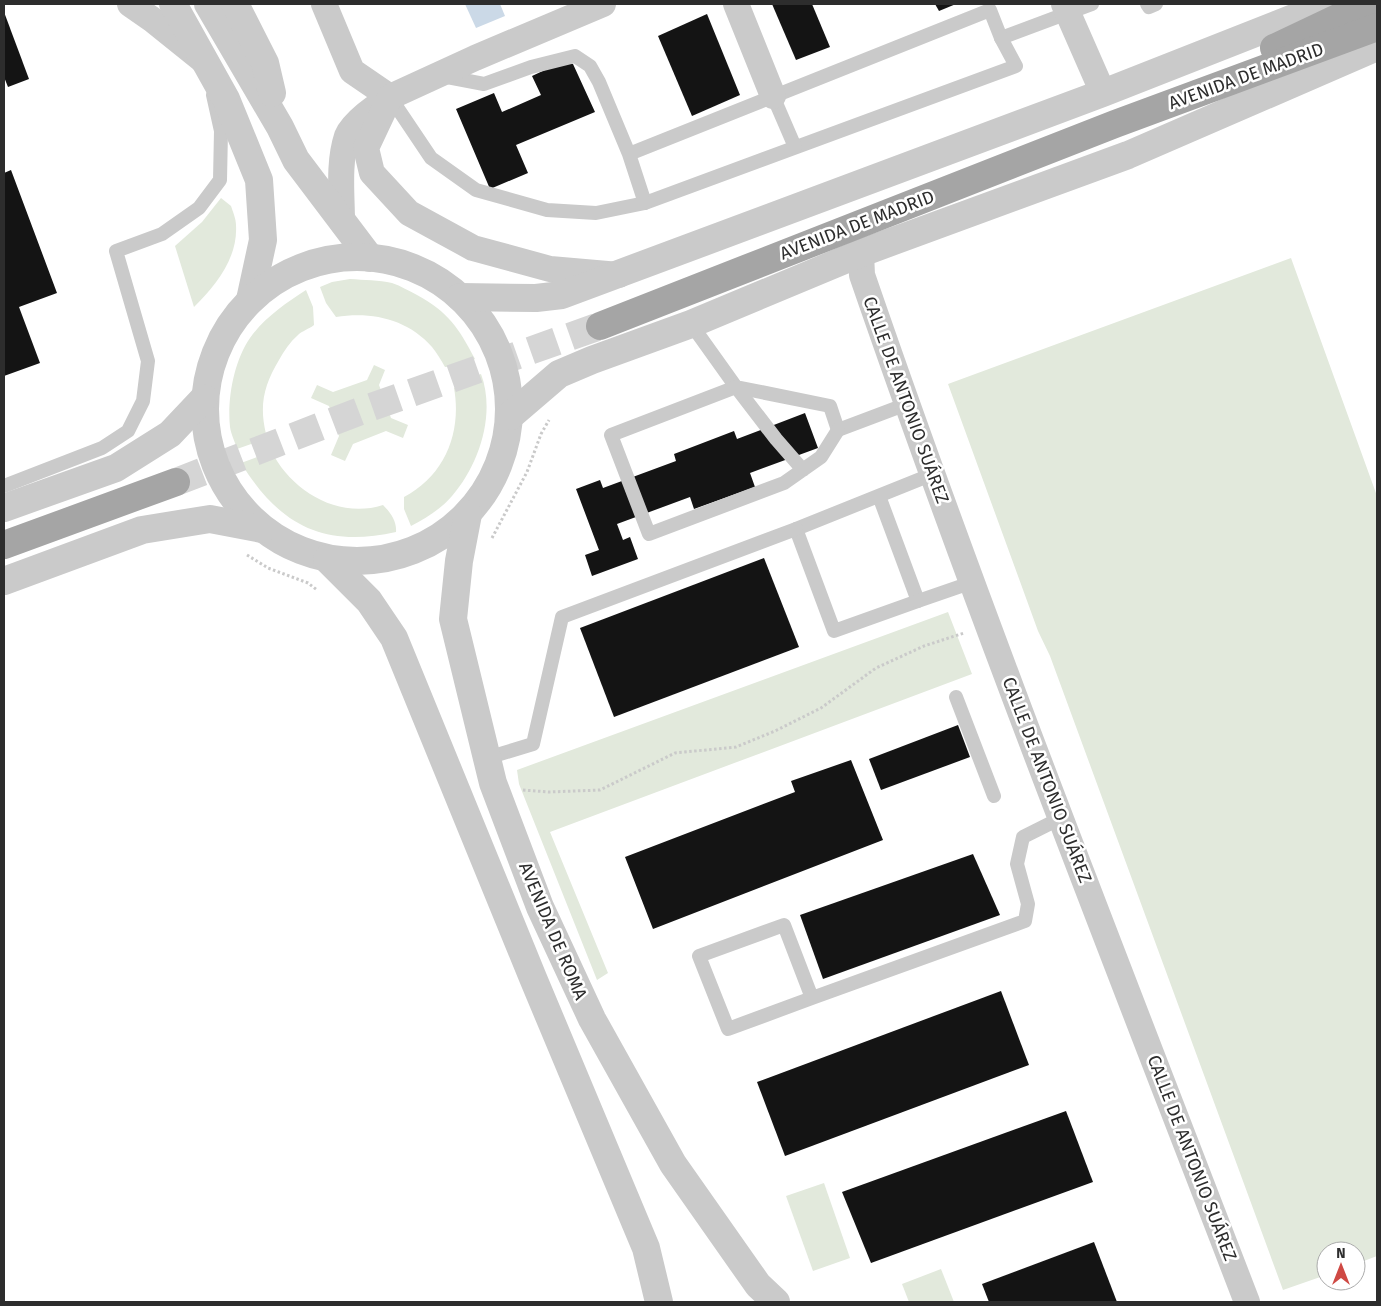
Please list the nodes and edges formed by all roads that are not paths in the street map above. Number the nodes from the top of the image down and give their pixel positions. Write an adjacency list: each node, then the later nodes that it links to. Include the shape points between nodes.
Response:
1 (130, 4): 16 (street)
2 (173, 4): 16 (street)
3 (208, 4): 22 (street)
4 (235, 4): 22 (street, via 265,63)
5 (324, 4): 20 (street, via 352,70)
6 (603, 4): 17 (street)
7 (736, 4): 19 (street)
8 (1092, 4): 13 (lane)
9 (1148, 4): 10 (lane, via 1149,7)
10 (1156, 4)
11 (1329, 4): 18 (street)
12 (1367, 4): 21 (main road, AVENIDA DE MADRID)
13 (1066, 8): 14 (lane); 18 (street)
14 (1001, 38): 19 (lane, via 990,10); 23 (lane, via 1016,66)
15 (1377, 43): 21 (main road, AVENIDA DE MADRID); 27 (street, via 1128,155)
16 (205, 62): 31 (street, via 226,99 259,180 262,240); 42 (lane, via 221,130 220,180 199,208 162,234 116,250 148,361 144,401 128,431 102,448)
17 (436, 75): 20 (street); 24 (lane, via 484,84 575,56 590,66 599,82)
18 (1103, 93): 29 (street)
19 (774, 96): 23 (lane); 24 (lane)
20 (390, 97): 25 (lane, via 431,158 476,190 547,210 596,213); 26 (street, via 368,111 348,135 343,162); 29 (street, via 366,148 372,173 409,213 472,248 550,269)
21 (1115, 124): 33 (main road, AVENIDA DE MADRID)
22 (280, 127): 26 (street, via 296,160)
23 (795, 147): 25 (lane)
24 (629, 154): 25 (lane)
25 (645, 203)
26 (342, 222): 28 (street)
27 (861, 253): 32 (street); 36 (street, CALLE DE ANTONIO SUÁREZ, via 862,275)
28 (370, 258): 30 (street, via 418,270); 31 (street, via 326,260 285,275)
29 (619, 275): 30 (street, via 562,295)
30 (460, 297): 37 (street, via 488,331 505,372)
31 (250, 300): 35 (street, via 227,328 211,362)
32 (691, 324): 34 (lane); 37 (street, via 559,374)
33 (600, 326)
34 (736, 387): 38 (lane, via 830,406); 39 (lane); 39 (lane, via 611,435 649,534 784,483)
35 (204, 398): 44 (street, via 170,434 116,468); 46 (street, via 208,447 224,484 228,493)
36 (907, 404): 38 (lane); 40 (street, CALLE DE ANTONIO SUÁREZ)
37 (510, 416): 45 (street, via 504,452 490,485)
38 (838, 430): 39 (lane, via 821,457)
39 (803, 470)
40 (933, 474): 43 (lane); 51 (street, CALLE DE ANTONIO SUÁREZ)
41 (176, 482): 48 (main road)
42 (4, 486)
43 (879, 496): 47 (lane); 52 (lane)
44 (4, 508)
45 (468, 514): 49 (street, via 427,545 378,560); 54 (street, AVENIDA DE ROMA, via 454,619)
46 (262, 529): 49 (street, via 293,548); 50 (street, via 210,519 142,530)
47 (796, 530): 52 (lane, via 834,631); 54 (lane, via 562,618 533,744)
48 (4, 545)
49 (327, 559): 58 (street, AVENIDA DE ROMA, via 368,601 394,638 646,1248)
50 (4, 581)
51 (973, 582): 52 (lane); 56 (street, CALLE DE ANTONIO SUÁREZ)
52 (918, 601)
53 (956, 697): 55 (lane)
54 (487, 758): 59 (street, AVENIDA DE ROMA, via 493,783 540,907 592,1020 673,1164 758,1285)
55 (994, 796)
56 (1061, 818): 57 (lane, via 1023,837 1017,864 1028,904 1025,920); 60 (street, CALLE DE ANTONIO SUÁREZ)
57 (812, 998): 57 (lane, via 784,925 699,956 728,1029)
58 (659, 1302)
59 (776, 1302)
60 (1247, 1302)

